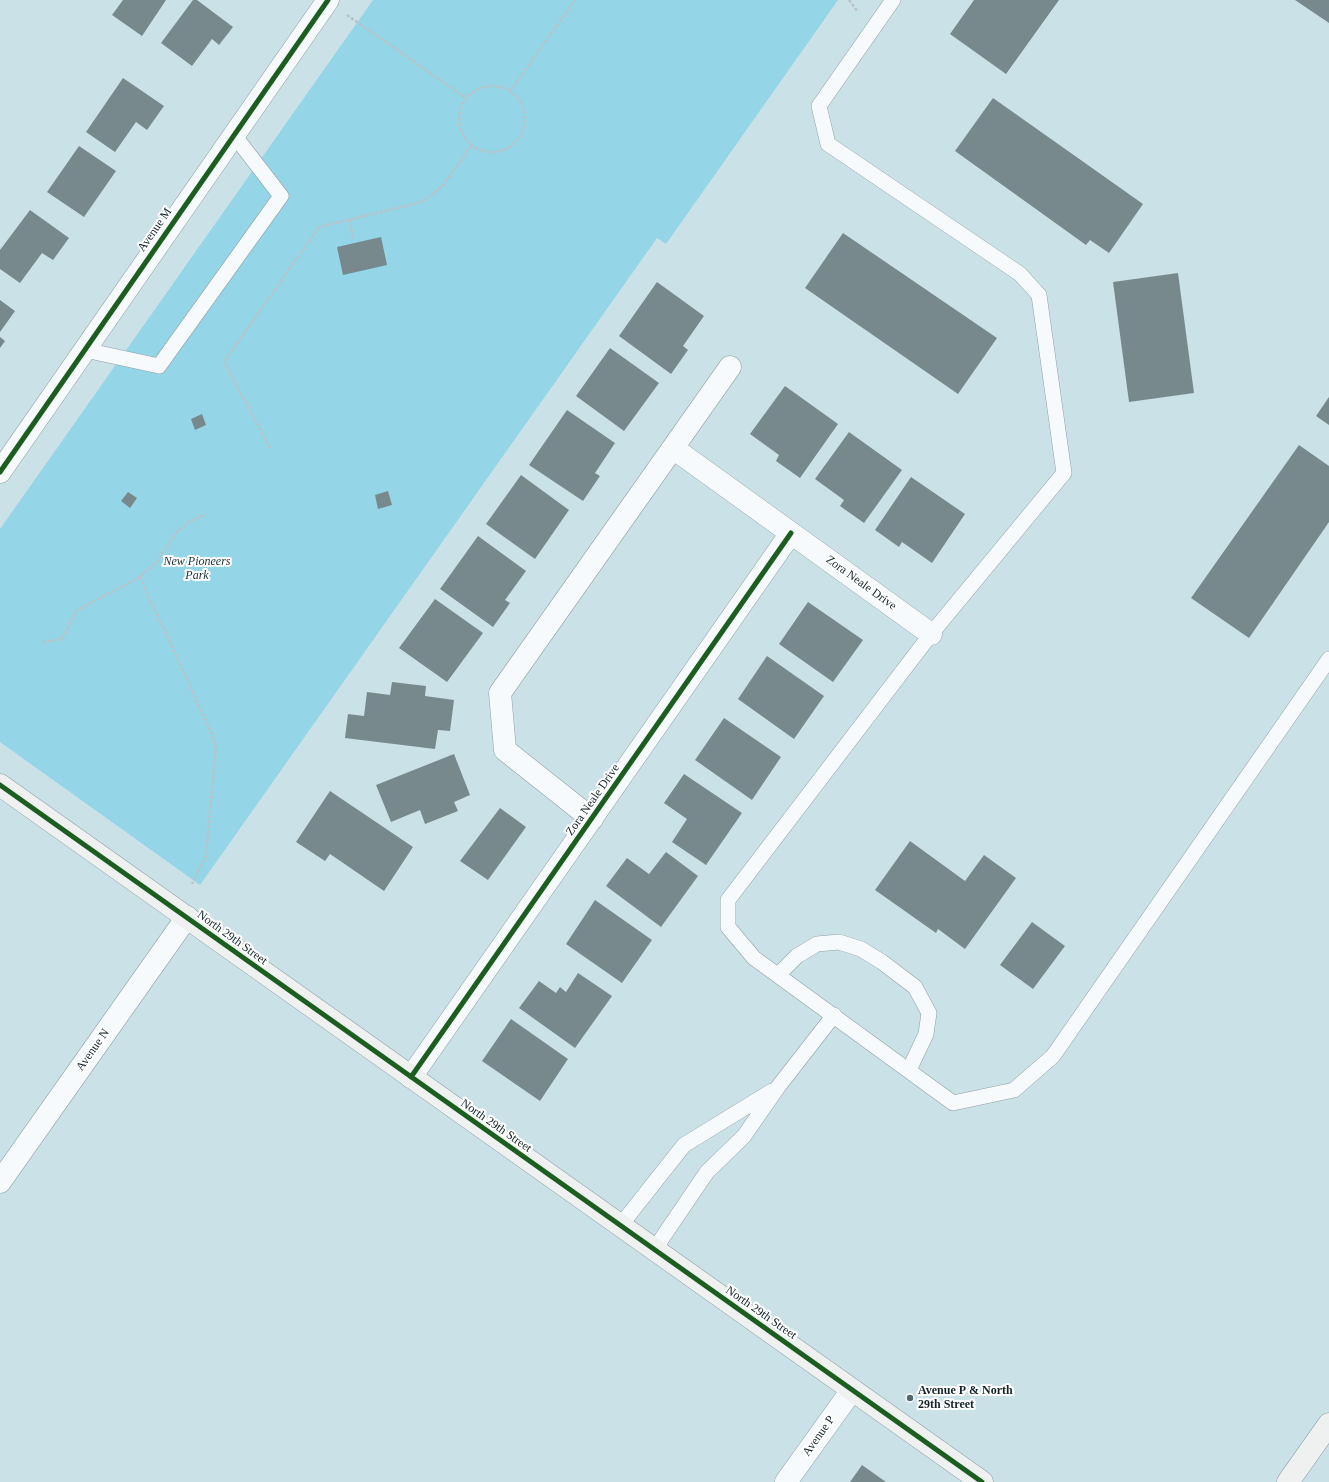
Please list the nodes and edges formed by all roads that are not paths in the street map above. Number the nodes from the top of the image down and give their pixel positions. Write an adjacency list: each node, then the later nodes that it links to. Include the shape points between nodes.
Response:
1 (893, 0): 9 (lane, via 819,106 828,144 1020,274 1039,295 1064,473)
2 (331, 4): 3 (street, Avenue M)
3 (234, 135): 4 (street, Avenue M); 4 (lane, via 282,196 159,366)
4 (85, 350): 7 (street, Avenue M)
5 (730, 367): 6 (street, Zora Neale Drive)
6 (673, 448): 8 (street, Zora Neale Drive); 12 (street, Zora Neale Drive, via 500,693 505,750)
7 (0, 472)
8 (791, 533): 9 (street, Zora Neale Drive); 12 (street, Zora Neale Drive)
9 (931, 634): 14 (lane, via 728,900 728,927 754,958)
10 (1329, 659): 16 (lane, via 1053,1056 1014,1090 953,1103)
11 (0, 785): 13 (street, North 29th Street)
12 (592, 819): 17 (street, Zora Neale Drive)
13 (186, 918): 17 (street, North 29th Street); 19 (street, Avenue N)
14 (778, 975): 15 (lane); 16 (lane, via 797,956 817,944 840,942 861,949 882,962 915,987 929,1012 926,1034)
15 (834, 1015): 16 (lane); 18 (lane)
16 (909, 1070)
17 (411, 1077): 20 (street, North 29th Street)
18 (778, 1087): 20 (lane, via 684,1145); 21 (lane, via 744,1136 707,1172)
19 (0, 1182)
20 (620, 1226): 21 (street, North 29th Street)
21 (654, 1250): 22 (street, North 29th Street)
22 (852, 1390): 24 (street, Avenue P); 25 (street, North 29th Street)
23 (1329, 1424): 26 (street)
24 (786, 1482)
25 (982, 1482)
26 (1288, 1482)

